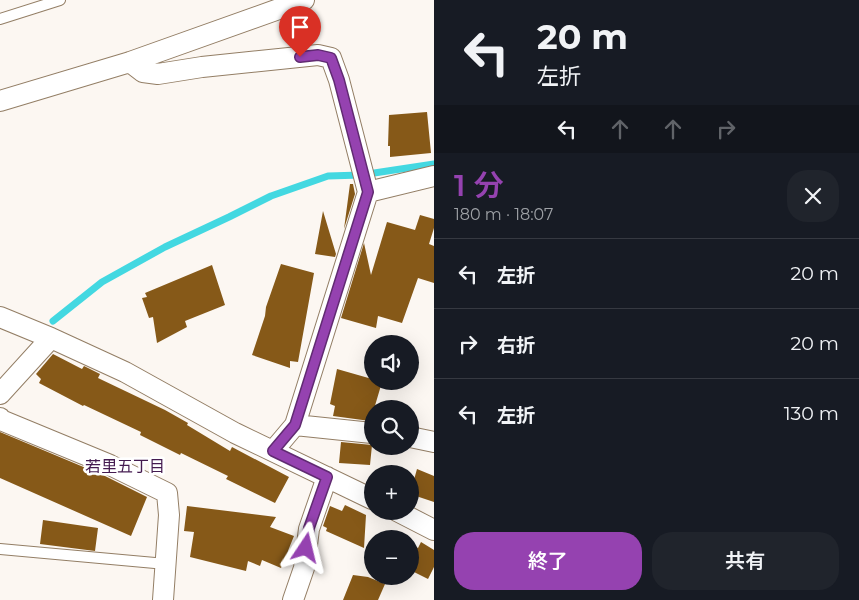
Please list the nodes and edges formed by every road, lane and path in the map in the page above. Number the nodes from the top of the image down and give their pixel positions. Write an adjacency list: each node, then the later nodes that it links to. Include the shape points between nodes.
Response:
1 (60, 0): 3 (lane)
2 (304, 0): 4 (street)
3 (2, 16)
4 (130, 62): 5 (street); 7 (street, via 143,72 158,74 318,55 331,58)
5 (0, 100)
6 (434, 176): 7 (street)
7 (365, 180): 12 (street)
8 (0, 317): 9 (street)
9 (51, 338): 10 (street); 16 (street, via 125,372)
10 (0, 394)
11 (0, 418): 22 (street, via 167,493)
12 (295, 425): 13 (street); 16 (street)
13 (364, 432)
14 (419, 439): 15 (street)
15 (434, 442)
16 (273, 451): 17 (street)
17 (327, 477): 18 (street); 24 (street, via 309,528 304,568)
18 (364, 495)
19 (415, 520): 20 (street)
20 (434, 530)
21 (0, 550): 22 (lane)
22 (166, 564): 23 (street)
23 (163, 600)
24 (293, 600)

